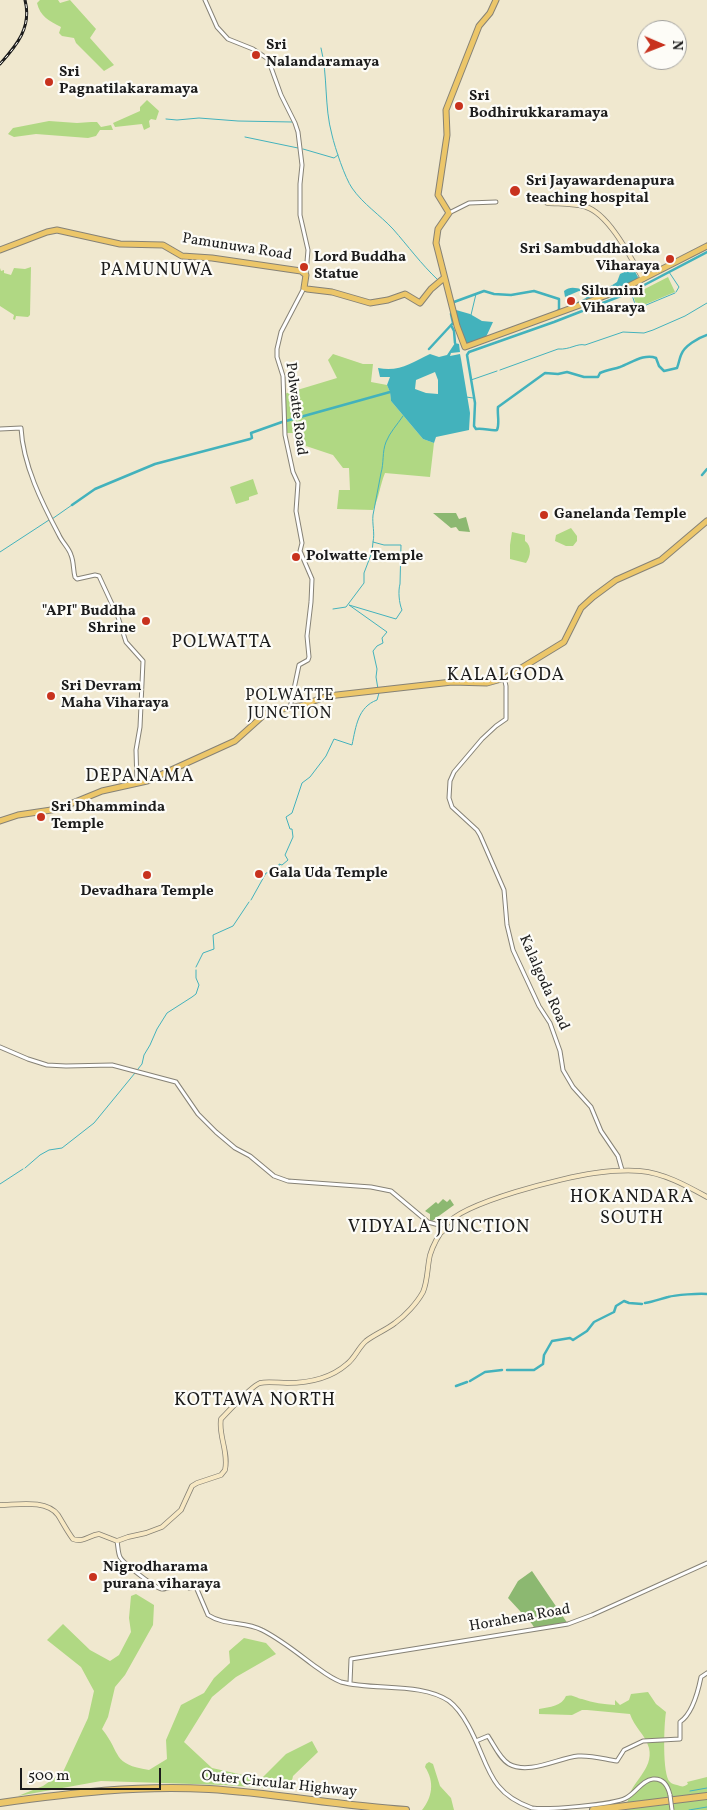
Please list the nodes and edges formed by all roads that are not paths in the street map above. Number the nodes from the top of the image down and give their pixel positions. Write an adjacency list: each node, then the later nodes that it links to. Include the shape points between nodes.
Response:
1 (205, 0): 8 (street, via 217,27 228,38 268,59 295,123 302,165 300,215 308,250)
2 (496, 0): 5 (main road, via 479,26 446,110 447,135 438,195)
3 (496, 202): 5 (street, via 469,203)
4 (547, 203): 10 (main road, via 588,207 596,212 608,224)
5 (448, 213): 9 (main road, via 436,239)
6 (707, 246): 10 (main road)
7 (0, 250): 8 (main road, Pamunuwa Road, via 57,230 120,244 163,245 182,256 299,270)
8 (306, 275): 11 (main road, Pamunuwa Road)
9 (444, 278): 10 (main road, via 466,348); 11 (main road, via 420,303 405,294 370,303)
10 (643, 279)
11 (304, 288): 15 (street, Polwatte Road, via 283,328 277,349 286,435 298,483 296,511 302,543 300,550 312,579 306,636 309,657 299,665)
12 (0, 429): 16 (street, via 21,428 29,469 59,537 71,555 74,574 77,579 99,576 126,642 141,658 144,666)
13 (707, 520): 14 (main road, via 660,558 621,575 592,595 580,607 562,640)
14 (504, 677): 15 (main road, via 487,683 452,682 328,696); 19 (street, Kalalgoda Road, via 506,719 482,739 454,772 449,798 452,807 478,830 504,890 513,950 550,1023 563,1070 591,1107 601,1131 618,1156)
15 (290, 707): 16 (main road, via 265,714 228,745)
16 (136, 782): 17 (main road, via 102,791 58,809)
17 (0, 820)
18 (0, 1047): 22 (street, via 47,1065 112,1065 176,1082 198,1114 216,1132 274,1176 288,1181 391,1191 428,1222)
19 (622, 1170): 20 (main road, via 659,1175); 21 (main road, via 569,1178 524,1190 464,1211)
20 (707, 1197)
21 (446, 1224): 22 (street); 23 (main road)
22 (439, 1225): 23 (main road)
23 (442, 1232): 25 (main road, via 431,1254 424,1290 396,1323 373,1336 348,1363 328,1376 302,1383 265,1382 257,1385 221,1419 226,1448 225,1470 192,1486 181,1510 162,1527)
24 (0, 1505): 25 (main road, via 40,1505 58,1514 73,1539 83,1541 99,1534)
25 (117, 1541): 28 (street, via 119,1557 150,1584 161,1589 181,1584 196,1587 212,1618 264,1630 332,1678)
26 (707, 1563): 28 (street, Horahena Road, via 568,1624 351,1659)
27 (707, 1673): 29 (street, via 701,1677 686,1718 680,1722 680,1739 643,1741 624,1750 617,1761 578,1756 535,1767 511,1766 504,1761 488,1736)
28 (350, 1684): 29 (street, via 441,1697 454,1706)
29 (476, 1741): 37 (street, bridge, via 498,1786 507,1796 532,1808 609,1804 632,1795 645,1782 658,1779 666,1783)
30 (707, 1796): 35 (highway)
31 (707, 1800): 36 (highway)
32 (0, 1805): 33 (highway, Outer Circular Highway, via 77,1795 159,1792 237,1795); 34 (highway, Outer Circular Highway, via 98,1790 185,1788)
33 (362, 1810)
34 (406, 1810)
35 (593, 1810)
36 (631, 1810)
37 (672, 1810)

